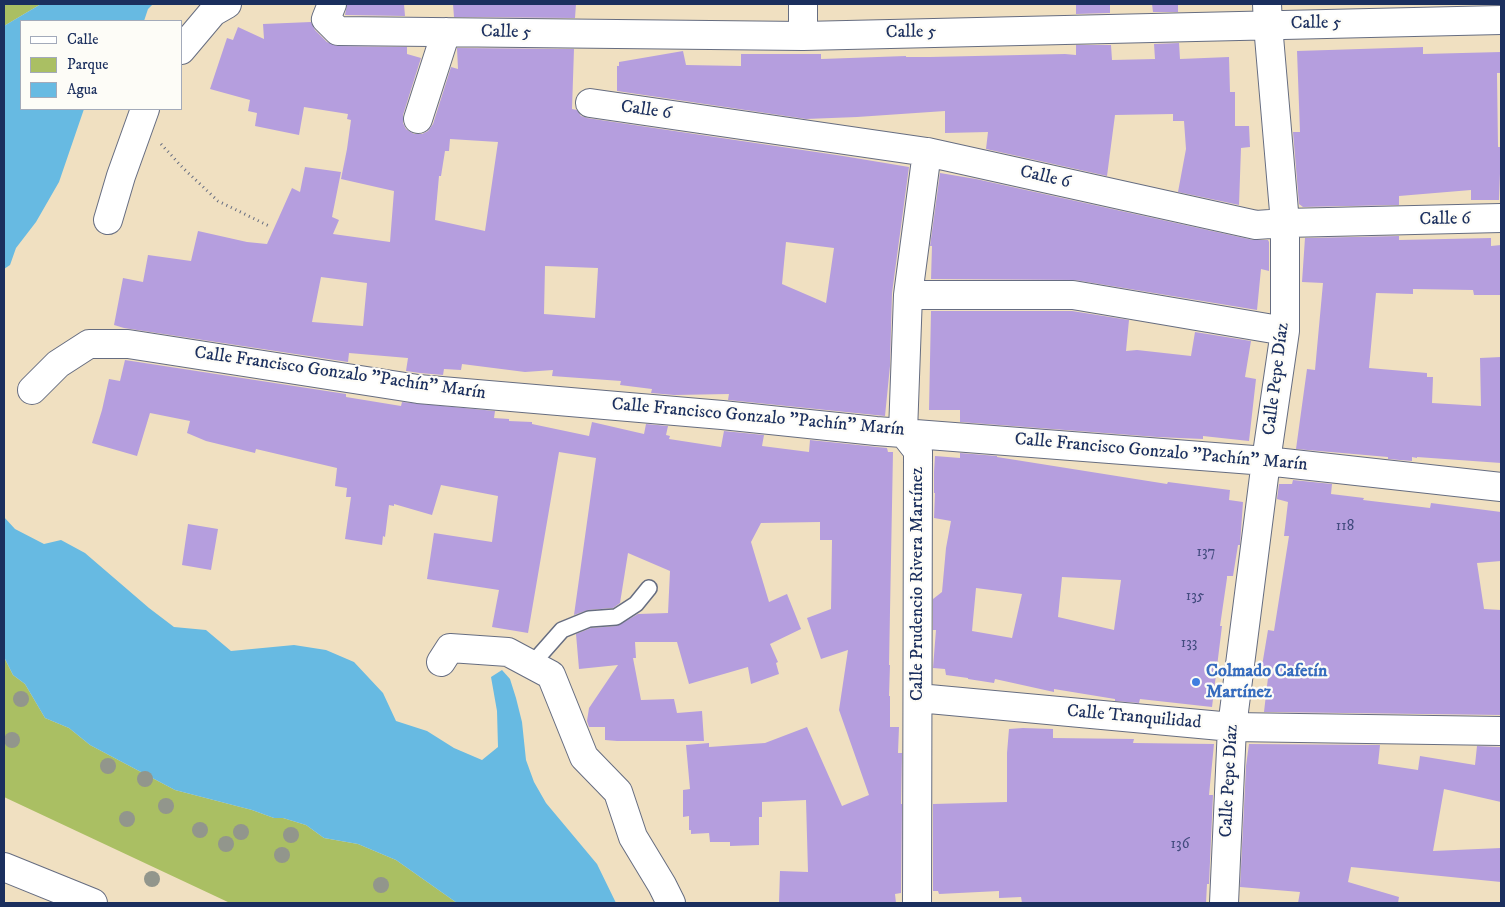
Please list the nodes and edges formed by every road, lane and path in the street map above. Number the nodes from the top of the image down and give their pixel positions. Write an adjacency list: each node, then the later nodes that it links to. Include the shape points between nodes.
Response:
1 (226, 4): 8 (street, via 213,12)
2 (803, 4): 7 (street)
3 (329, 11): 6 (street, Calle 5, via 338,31)
4 (1267, 14): 5 (street, Calle 5); 7 (street, Calle 5); 15 (street, Calle Pepe Díaz)
5 (1501, 20)
6 (446, 32): 7 (street, Calle 5); 11 (street)
7 (803, 36)
8 (182, 49)
9 (590, 102): 12 (street, Calle 6)
10 (144, 111): 14 (street); 16 (path, via 161,143 218,201)
11 (418, 119)
12 (927, 152): 15 (street, Calle 6, via 1256,225); 17 (street)
13 (1501, 218): 15 (street, Calle 6)
14 (108, 220)
15 (1285, 223): 18 (street, Calle Pepe Díaz)
16 (271, 226)
17 (908, 295): 18 (street, via 1073,295); 20 (street)
18 (1285, 331): 21 (street, Calle Pepe Díaz)
19 (32, 390): 20 (street, Calle Francisco Gonzalo "Pachín" Marín, via 58,364 89,344 128,344 418,389)
20 (903, 432): 21 (street, Calle Francisco Gonzalo "Pachín" Marín); 26 (street, Calle Prudencio Rivera Martínez, via 918,451)
21 (1266, 461): 22 (street, Calle Francisco Gonzalo "Pachín" Marín); 27 (street, Calle Pepe Díaz)
22 (1501, 487)
23 (649, 588): 25 (lane, via 636,604 616,617 589,620 562,630)
24 (440, 662): 25 (street, via 450,648 508,652)
25 (532, 664): 31 (street, via 551,675 584,757 618,792 634,837)
26 (918, 698): 27 (street, Calle Tranquilidad); 32 (street, Calle Prudencio Rivera Martínez)
27 (1232, 727): 28 (street, Calle Tranquilidad); 33 (street, Calle Pepe Díaz)
28 (1501, 731)
29 (4, 867): 30 (street)
30 (93, 903)
31 (671, 903)
32 (917, 903)
33 (1224, 903)

